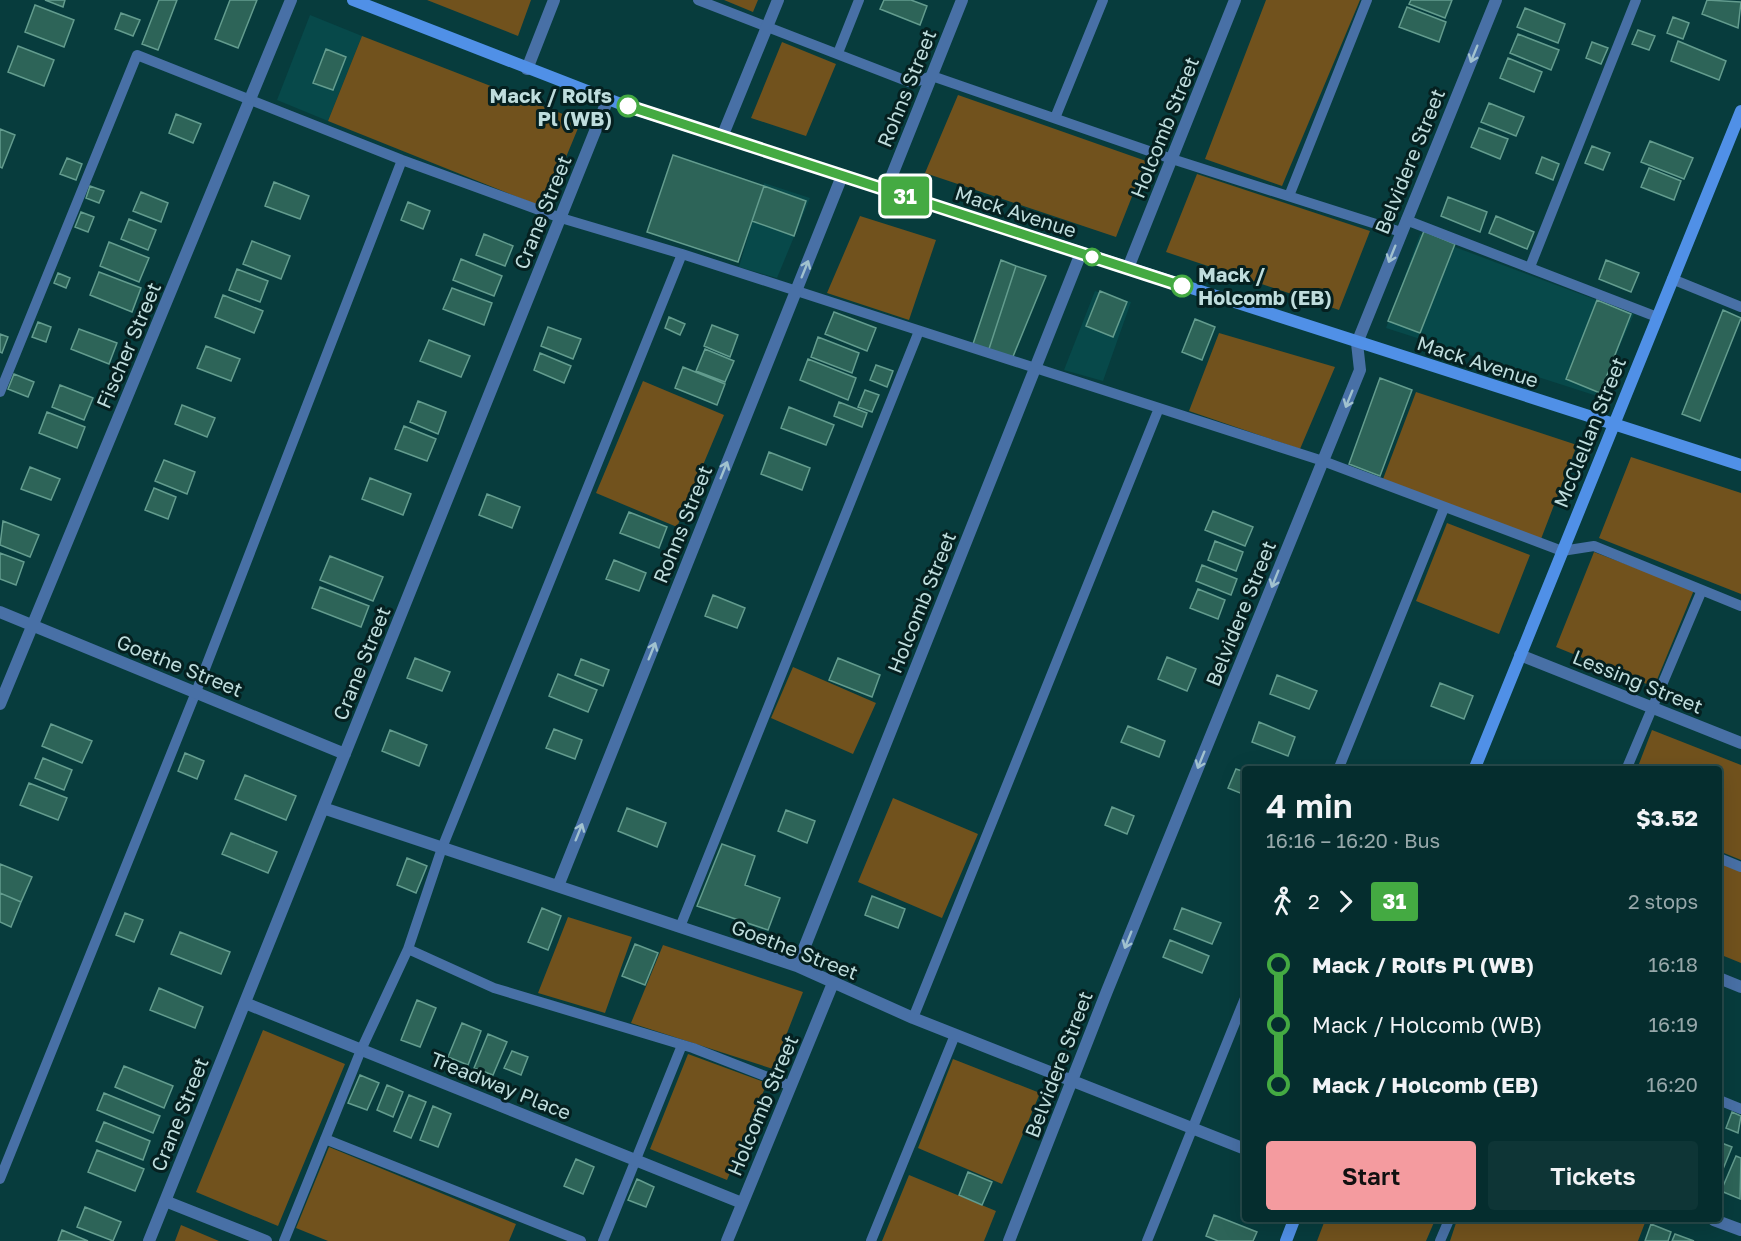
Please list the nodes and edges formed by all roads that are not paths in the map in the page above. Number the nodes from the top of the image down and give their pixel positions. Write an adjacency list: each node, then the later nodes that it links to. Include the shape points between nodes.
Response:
1 (291, 0): 18 (street, Fischer Street)
2 (353, 0): 15 (main road, Mack Avenue)
3 (554, 0): 15 (street)
4 (698, 0): 13 (lane)
5 (778, 0): 13 (street)
6 (859, 0): 14 (lane)
7 (962, 0): 16 (street, Rohns Street)
8 (1102, 0): 20 (lane)
9 (1235, 0): 23 (street, Holcomb Street)
10 (1367, 0): 27 (lane)
11 (1496, 0): 29 (street, Belvidere Street, one-way to 29)
12 (1636, 0): 33 (lane)
13 (767, 28): 14 (lane); 21 (street)
14 (838, 53): 16 (lane, via 912,83)
15 (527, 69): 17 (main road, Mack Avenue)
16 (932, 76): 20 (lane); 26 (street, Rohns Street)
17 (608, 99): 21 (main road, Mack Avenue); 28 (street, Crane Street)
18 (252, 100): 24 (lane); 42 (lane, via 136,55); 52 (street, Fischer Street)
19 (1741, 111): 22 (main road, McClellan Street)
20 (1055, 118): 23 (lane)
21 (722, 137): 25 (main road, Mack Avenue)
22 (1736, 138): 35 (main road, McClellan Street)
23 (1172, 159): 27 (lane); 34 (street, Holcomb Street)
24 (402, 160): 28 (lane); 54 (lane)
25 (842, 176): 26 (main road, Mack Avenue); 36 (street, Rohns Street, one-way to 25)
26 (886, 190): 31 (main road, Mack Avenue)
27 (1289, 196): 30 (lane)
28 (561, 219): 32 (lane); 58 (street, Crane Street)
29 (1406, 220): 30 (street, Belvidere Street); 33 (lane)
30 (1401, 232): 40 (street, Belvidere Street, one-way to 40)
31 (1081, 253): 34 (main road, Mack Avenue); 41 (street, Holcomb Street)
32 (682, 254): 36 (lane); 63 (lane)
33 (1530, 267): 38 (lane)
34 (1128, 268): 40 (main road, Mack Avenue)
35 (1672, 279): 37 (lane); 38 (main road, McClellan Street)
36 (796, 292): 39 (lane); 66 (street, Rohns Street, one-way to 36)
37 (1741, 307)
38 (1657, 316): 44 (main road, McClellan Street)
39 (920, 331): 41 (lane); 67 (lane)
40 (1357, 343): 44 (main road, Mack Avenue); 45 (street, Belvidere Street, one-way to 45, via 1360,370)
41 (1035, 367): 43 (lane); 69 (street, Holcomb Street)
42 (0, 392)
43 (1159, 408): 45 (lane); 75 (lane)
44 (1613, 424): 46 (main road, Mack Avenue); 48 (main road, McClellan Street)
45 (1323, 461): 47 (lane); 79 (street, Belvidere Street, one-way to 79)
46 (1741, 465)
47 (1444, 508): 48 (lane); 59 (lane)
48 (1562, 551): 49 (lane, via 1594,546); 53 (main road, McClellan Street)
49 (1702, 590): 50 (lane); 56 (lane)
50 (1741, 606)
51 (0, 612): 52 (street, Goethe Street)
52 (32, 625): 54 (street, Goethe Street); 55 (street, Fischer Street)
53 (1520, 655): 56 (street, Lessing Street); 60 (main road, McClellan Street)
54 (196, 692): 58 (street, Goethe Street); 87 (lane)
55 (0, 704)
56 (1651, 707): 57 (street, Lessing Street); 61 (lane)
57 (1741, 743)
58 (345, 754): 62 (street, Crane Street)
59 (1340, 766)
60 (1476, 766)
61 (1628, 766)
62 (323, 808): 63 (street, Goethe Street); 73 (street, Crane Street)
63 (442, 848): 66 (street, Goethe Street); 68 (lane)
64 (1722, 859): 65 (lane)
65 (1741, 867)
66 (558, 886): 67 (street, Goethe Street)
67 (680, 927): 69 (street, Goethe Street)
68 (408, 949): 77 (lane, via 494,988); 78 (lane)
69 (797, 966): 71 (street, Goethe Street)
70 (1722, 979): 72 (street)
71 (833, 983): 75 (street, Goethe Street); 80 (street, Holcomb Street)
72 (1741, 987)
73 (245, 1003): 78 (street, Treadway Place); 88 (street, Crane Street)
74 (1242, 1005): 83 (lane)
75 (913, 1018): 76 (street, Goethe Street)
76 (955, 1035): 79 (street, Goethe Street); 100 (lane)
77 (682, 1045): 80 (lane); 86 (lane)
78 (361, 1050): 84 (lane); 86 (street, Treadway Place)
79 (1073, 1083): 83 (street, Goethe Street); 101 (street, Belvidere Street)
80 (791, 1086): 89 (street, Holcomb Street)
81 (1722, 1101): 82 (lane)
82 (1741, 1109)
83 (1192, 1128): 85 (street, Goethe Street); 102 (lane)
84 (325, 1139): 96 (lane); 97 (lane)
85 (1242, 1148)
86 (636, 1160): 89 (street, Treadway Place); 98 (lane)
87 (0, 1179)
88 (165, 1201): 94 (street, Crane Street); 95 (street)
89 (742, 1203): 99 (street, Holcomb Street)
90 (1293, 1222): 103 (main road)
91 (1448, 1222): 104 (lane)
92 (1719, 1222): 93 (street)
93 (1741, 1230)
94 (149, 1241)
95 (266, 1241)
96 (284, 1241)
97 (581, 1241)
98 (603, 1241)
99 (727, 1241)
100 (872, 1241)
101 (1009, 1241)
102 (1147, 1241)
103 (1286, 1241)
104 (1440, 1241)

